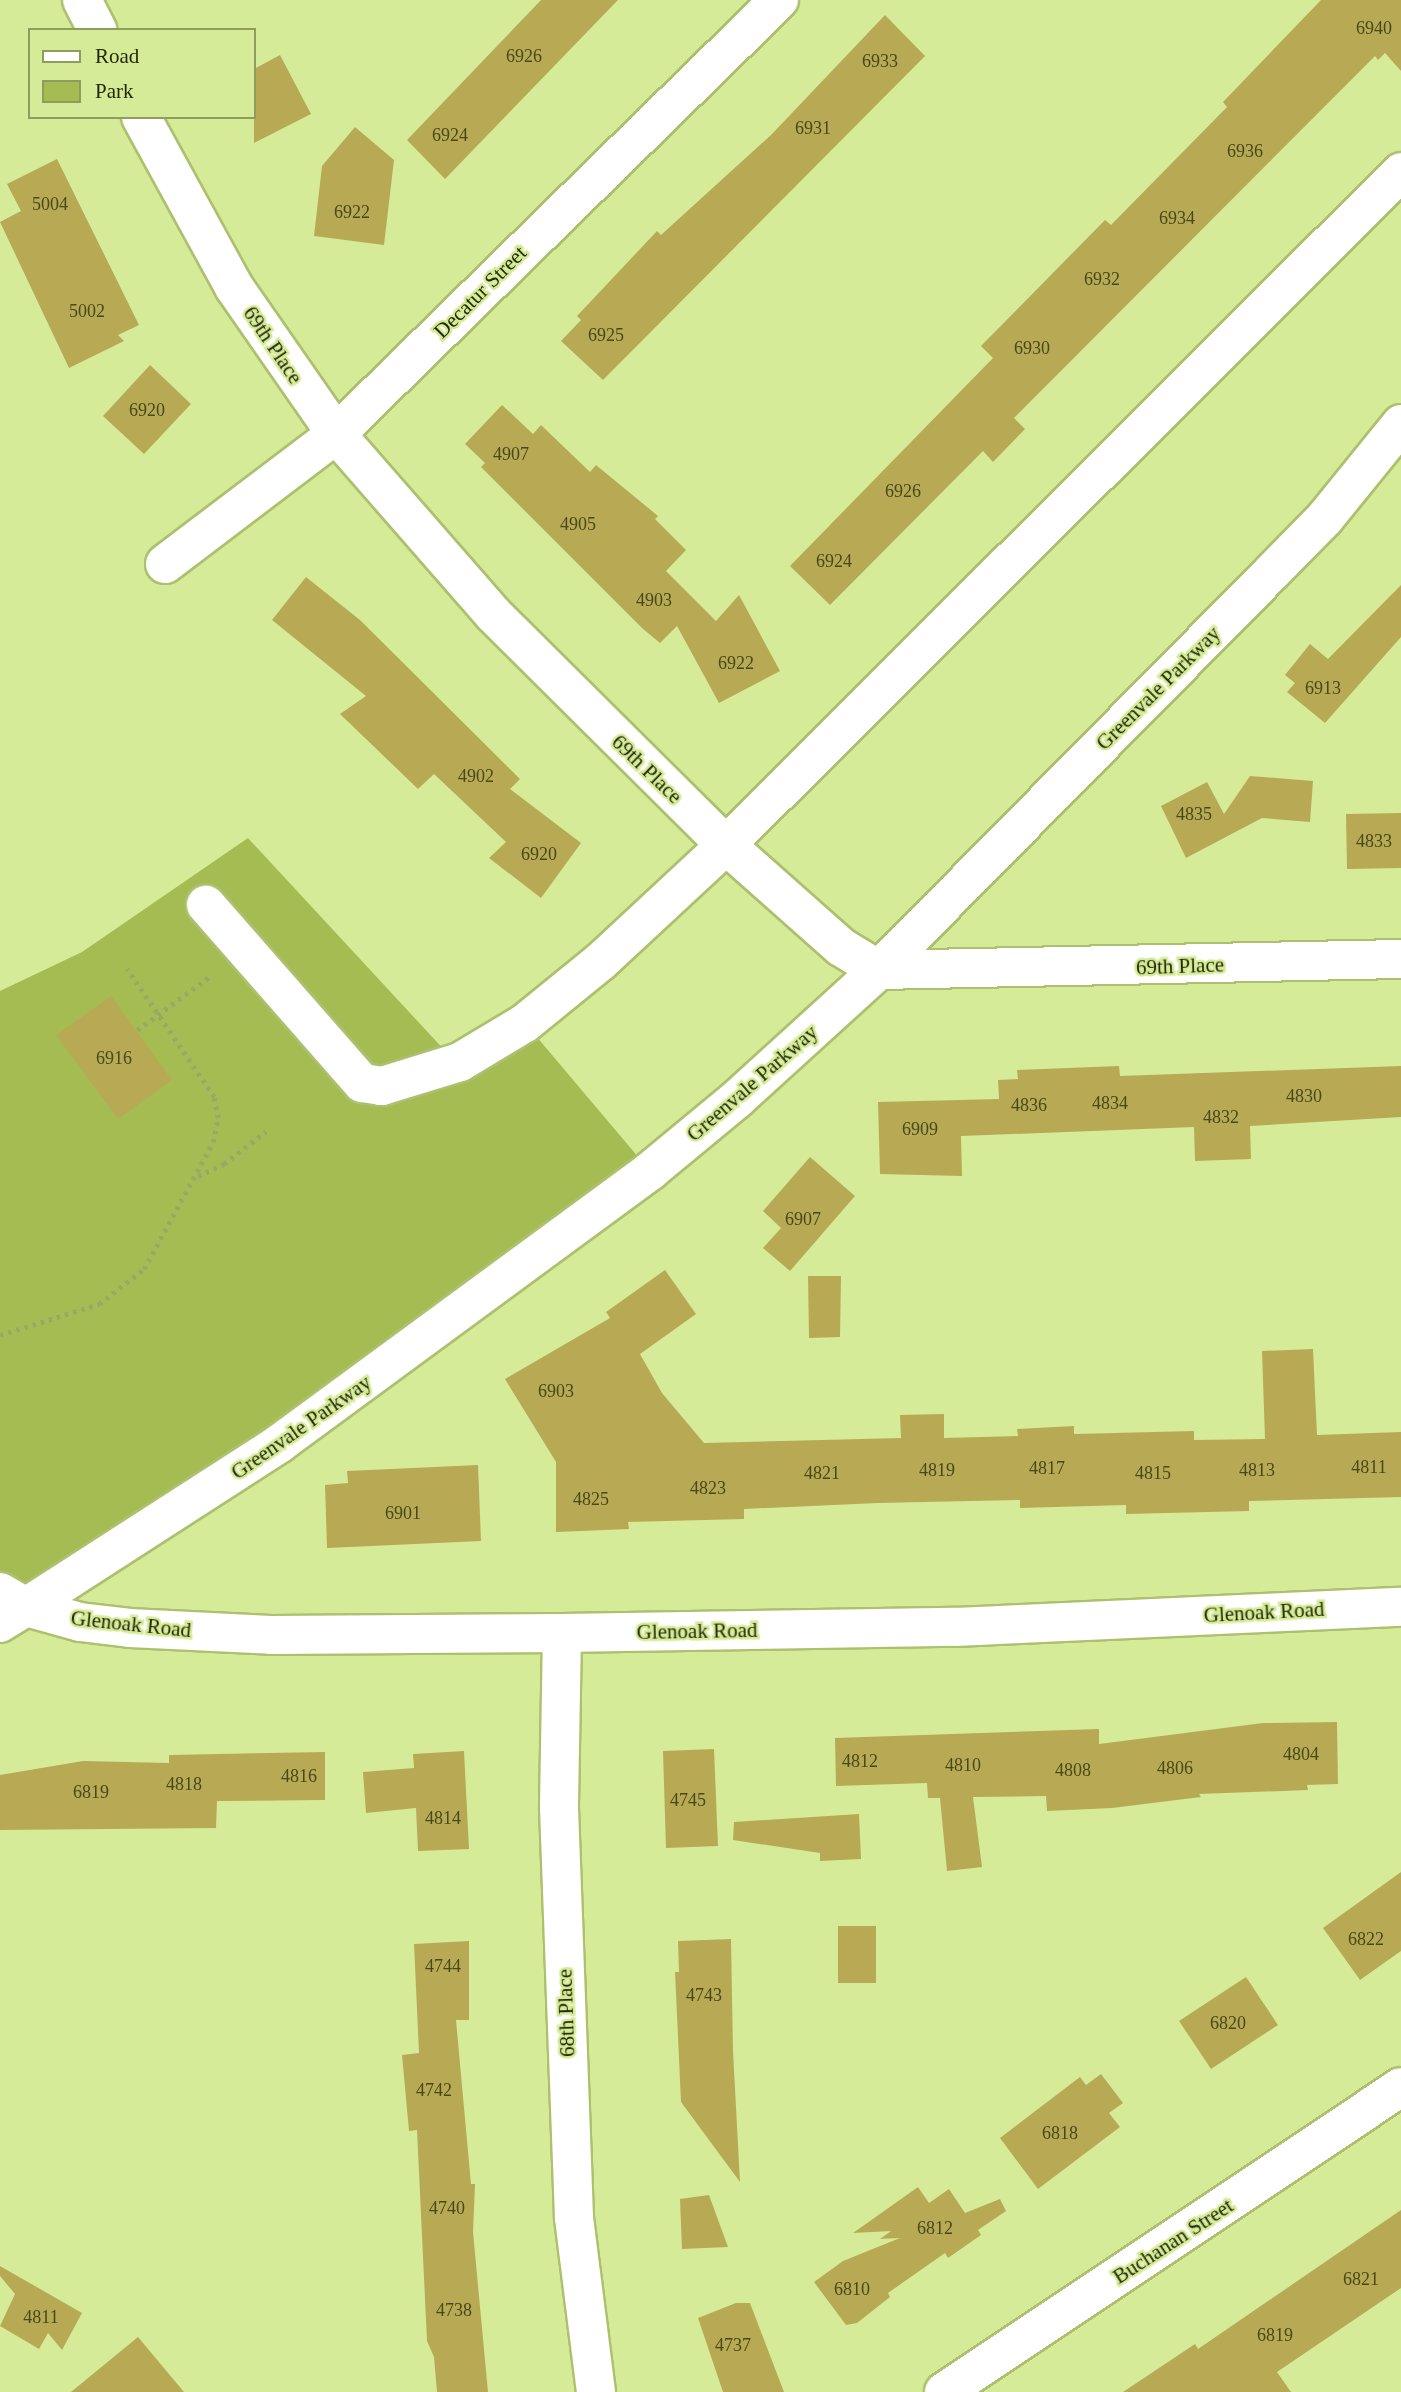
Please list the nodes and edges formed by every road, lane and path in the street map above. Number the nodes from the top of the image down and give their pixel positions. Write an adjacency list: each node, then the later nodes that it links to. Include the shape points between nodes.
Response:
1 (82, 0): 3 (street)
2 (779, 0): 7 (street, Decatur Street)
3 (96, 28)
4 (142, 119): 7 (street, 69th Place, via 234,287)
5 (1401, 172): 9 (street)
6 (1401, 424): 13 (street, Greenvale Parkway, via 1325,518)
7 (336, 434): 8 (street, Decatur Street); 9 (street, 69th Place, via 494,615)
8 (165, 564)
9 (726, 845): 10 (street, via 600,962 525,1023 460,1062 383,1086 362,1083); 13 (street, 69th Place, via 841,947)
10 (206, 905)
11 (1401, 959): 13 (street, 69th Place)
12 (127, 969): 15 (path)
13 (879, 970): 20 (street, Greenvale Parkway, via 650,1171 440,1328 280,1443)
14 (177, 999): 15 (path)
15 (158, 1016): 16 (path); 18 (path, via 214,1097 218,1118)
16 (137, 1030)
17 (266, 1131): 18 (path, via 224,1164)
18 (197, 1176): 19 (path, via 144,1269 124,1287 75,1314)
19 (0, 1335)
20 (9, 1607): 22 (street, Glenoak Road, via 130,1628 271,1635)
21 (1401, 1607): 22 (street, Glenoak Road, via 955,1627)
22 (562, 1633): 24 (street, 68th Place, via 559,1808 574,2218)
23 (1401, 2087): 25 (street, Buchanan Street)
24 (596, 2392)
25 (944, 2392)

